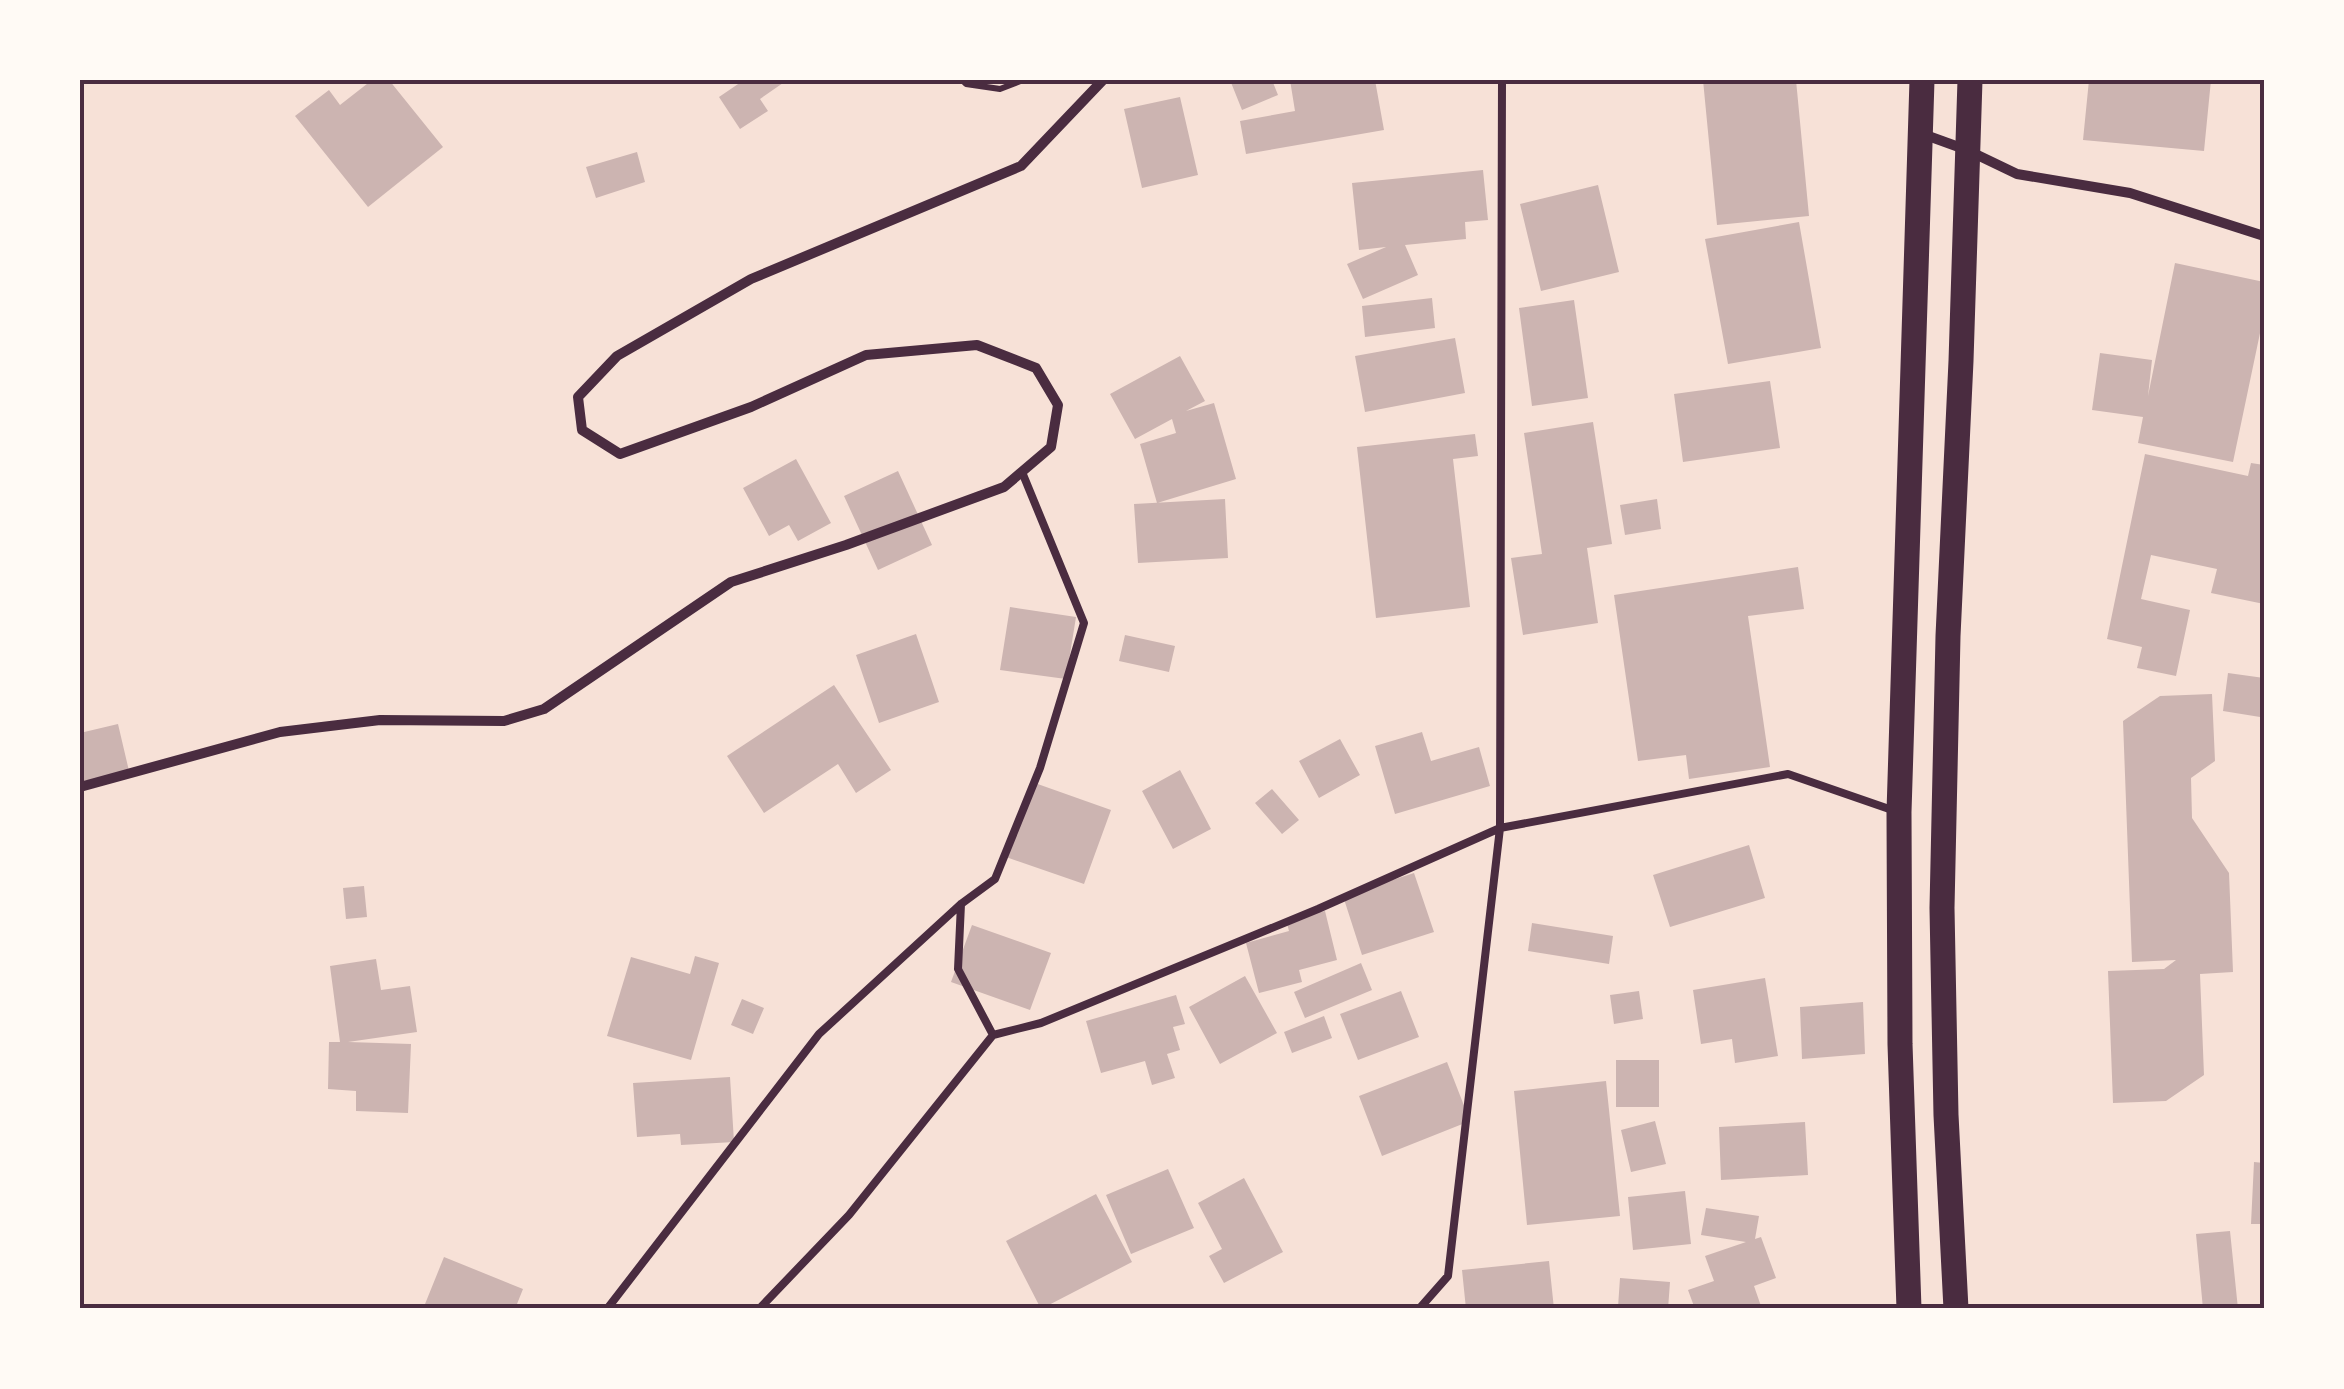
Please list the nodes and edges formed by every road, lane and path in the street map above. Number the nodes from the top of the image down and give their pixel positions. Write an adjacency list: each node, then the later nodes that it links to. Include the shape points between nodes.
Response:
1 (962, 80): 2 (path, via 1000,90)
2 (1023, 80)
3 (1104, 80): 10 (street, via 1022,166 751,280 617,356 578,397 582,430 620,454 751,407 866,355 976,345 1036,368 1058,405 1051,447)
4 (1502, 80): 13 (lane)
5 (1922, 80): 7 (main road)
6 (1970, 80): 8 (main road)
7 (1920, 133): 8 (street); 12 (main road)
8 (1967, 150): 9 (street, via 2017,174 2130,193); 20 (main road, via 1942,908)
9 (2264, 236)
10 (1022, 472): 11 (street, via 1004,487 731,582 544,709 504,720 380,720 280,732); 14 (lane, via 1084,623 1040,768 995,879)
11 (80, 787)
12 (1899, 812): 13 (lane, via 1788,774); 19 (main road)
13 (1500, 828): 15 (lane, via 1060,1016); 18 (lane, via 1448,1276)
14 (961, 904): 15 (lane, via 958,969); 16 (lane, via 819,1034)
15 (993, 1035): 17 (lane, via 848,1215)
16 (607, 1309)
17 (759, 1309)
18 (1419, 1309)
19 (1909, 1309)
20 (1956, 1309)

